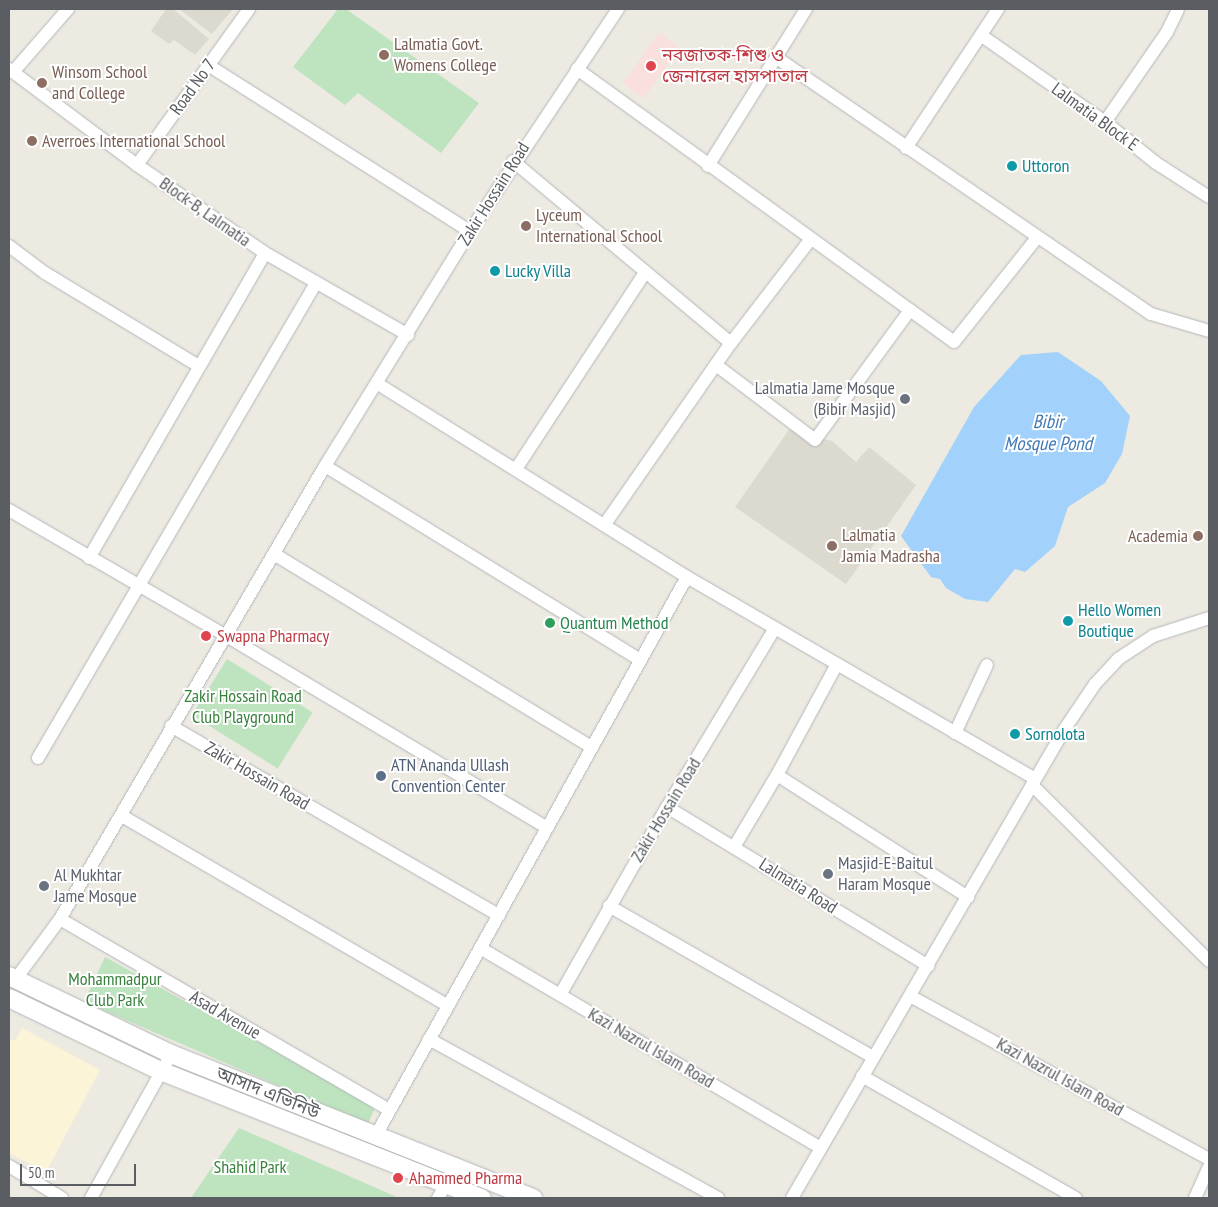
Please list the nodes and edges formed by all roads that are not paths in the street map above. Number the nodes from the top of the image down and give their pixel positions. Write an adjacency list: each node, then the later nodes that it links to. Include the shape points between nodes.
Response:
1 (68, 9): 11 (street, Block-B, Lalmatia)
2 (250, 9): 9 (street, Road No 7)
3 (618, 9): 10 (street, Zakir Hossain Road)
4 (806, 9): 8 (street)
5 (998, 9): 7 (street)
6 (1178, 9): 12 (street, via 1167,32)
7 (982, 36): 12 (street, Lalmatia Block E); 13 (street)
8 (777, 58): 13 (street); 16 (street)
9 (208, 64): 15 (street, Road No 7); 18 (street)
10 (577, 69): 14 (street, Zakir Hossain Road); 16 (street)
11 (11, 70): 15 (street, Block-B, Lalmatia)
12 (1105, 122): 17 (street, Lalmatia Block E, via 1156,163)
13 (906, 148): 19 (street)
14 (513, 162): 18 (street, Zakir Hossain Road); 23 (street)
15 (137, 165): 22 (street, Block-B, Lalmatia)
16 (708, 166): 20 (street)
17 (1209, 197)
18 (470, 231): 27 (street, Zakir Hossain Road)
19 (1036, 239): 25 (street, via 954,342); 26 (street, via 1151,314)
20 (810, 240): 25 (street); 28 (street)
21 (9, 246): 30 (street, via 45,273)
22 (265, 253): 24 (street, Block-B, Lalmatia); 30 (street)
23 (644, 274): 28 (street); 33 (street)
24 (316, 283): 27 (street, Block-B, Lalmatia); 39 (street)
25 (910, 310): 29 (street, via 815,440)
26 (1209, 331)
27 (408, 335): 31 (street, Zakir Hossain Road)
28 (731, 343): 29 (street)
29 (716, 365): 35 (street)
30 (197, 366): 37 (street)
31 (378, 384): 32 (street, Zakir Hossain Road); 33 (street)
32 (325, 466): 36 (street, Zakir Hossain Road); 43 (street)
33 (516, 469): 35 (street)
34 (9, 510): 37 (street)
35 (605, 524): 38 (street)
36 (274, 554): 42 (street, Zakir Hossain Road); 48 (street)
37 (89, 558): 39 (street)
38 (687, 577): 41 (street); 43 (street)
39 (139, 587): 42 (street); 49 (street)
40 (1209, 618): 51 (street, via 1152,636 1118,659 1095,684)
41 (775, 628): 44 (street); 52 (street, Zakir Hossain Road)
42 (225, 635): 46 (street, Zakir Hossain Road); 54 (street)
43 (640, 660): 48 (street)
44 (837, 664): 47 (street); 50 (street)
45 (987, 665): 47 (street)
46 (171, 726): 53 (street, Zakir Hossain Road); 58 (street, Zakir Hossain Road)
47 (955, 733): 51 (street)
48 (592, 747): 54 (street)
49 (38, 758)
50 (777, 775): 55 (street); 56 (street)
51 (1033, 782): 56 (street); 61 (street)
52 (667, 807): 55 (street, Lalmatia Road); 57 (street, Zakir Hossain Road)
53 (122, 816): 59 (street, Zakir Hossain Road); 67 (street)
54 (546, 828): 58 (street)
55 (734, 847): 62 (street, Lalmatia Road)
56 (968, 897): 62 (street)
57 (609, 906): 64 (street, Zakir Hossain Road); 70 (street)
58 (498, 915): 60 (street)
59 (60, 919): 63 (street, Zakir Hossain Road); 73 (street, Asad Avenue)
60 (480, 948): 64 (street, Kazi Nazrul Islam Road); 67 (street)
61 (1209, 961)
62 (928, 966): 65 (street)
63 (12, 978): 69 (main road, আসাদ এভিনিউ)
64 (560, 995): 75 (street, Kazi Nazrul Islam Road)
65 (910, 996): 70 (street); 76 (street, Kazi Nazrul Islam Road)
66 (9, 998): 71 (main road, আসাদ এভিনিউ)
67 (448, 1006): 68 (street)
68 (429, 1039): 73 (street); 84 (street)
69 (171, 1054): 71 (street); 74 (main road, আসাদ এভিনিউ)
70 (873, 1057): 72 (street)
71 (163, 1072): 79 (main road, আসাদ এভিনিউ); 81 (street)
72 (862, 1076): 75 (street); 86 (street)
73 (390, 1110): 74 (street)
74 (375, 1137): 83 (main road, আসাদ এভিনিউ)
75 (821, 1148): 85 (street)
76 (1209, 1158)
77 (9, 1166): 80 (street)
78 (1209, 1167): 87 (street)
79 (442, 1191): 82 (main road, আসাদ এভিনিউ)
80 (62, 1198)
81 (91, 1198)
82 (482, 1198)
83 (533, 1198)
84 (718, 1198)
85 (792, 1198)
86 (1076, 1198)
87 (1195, 1198)

